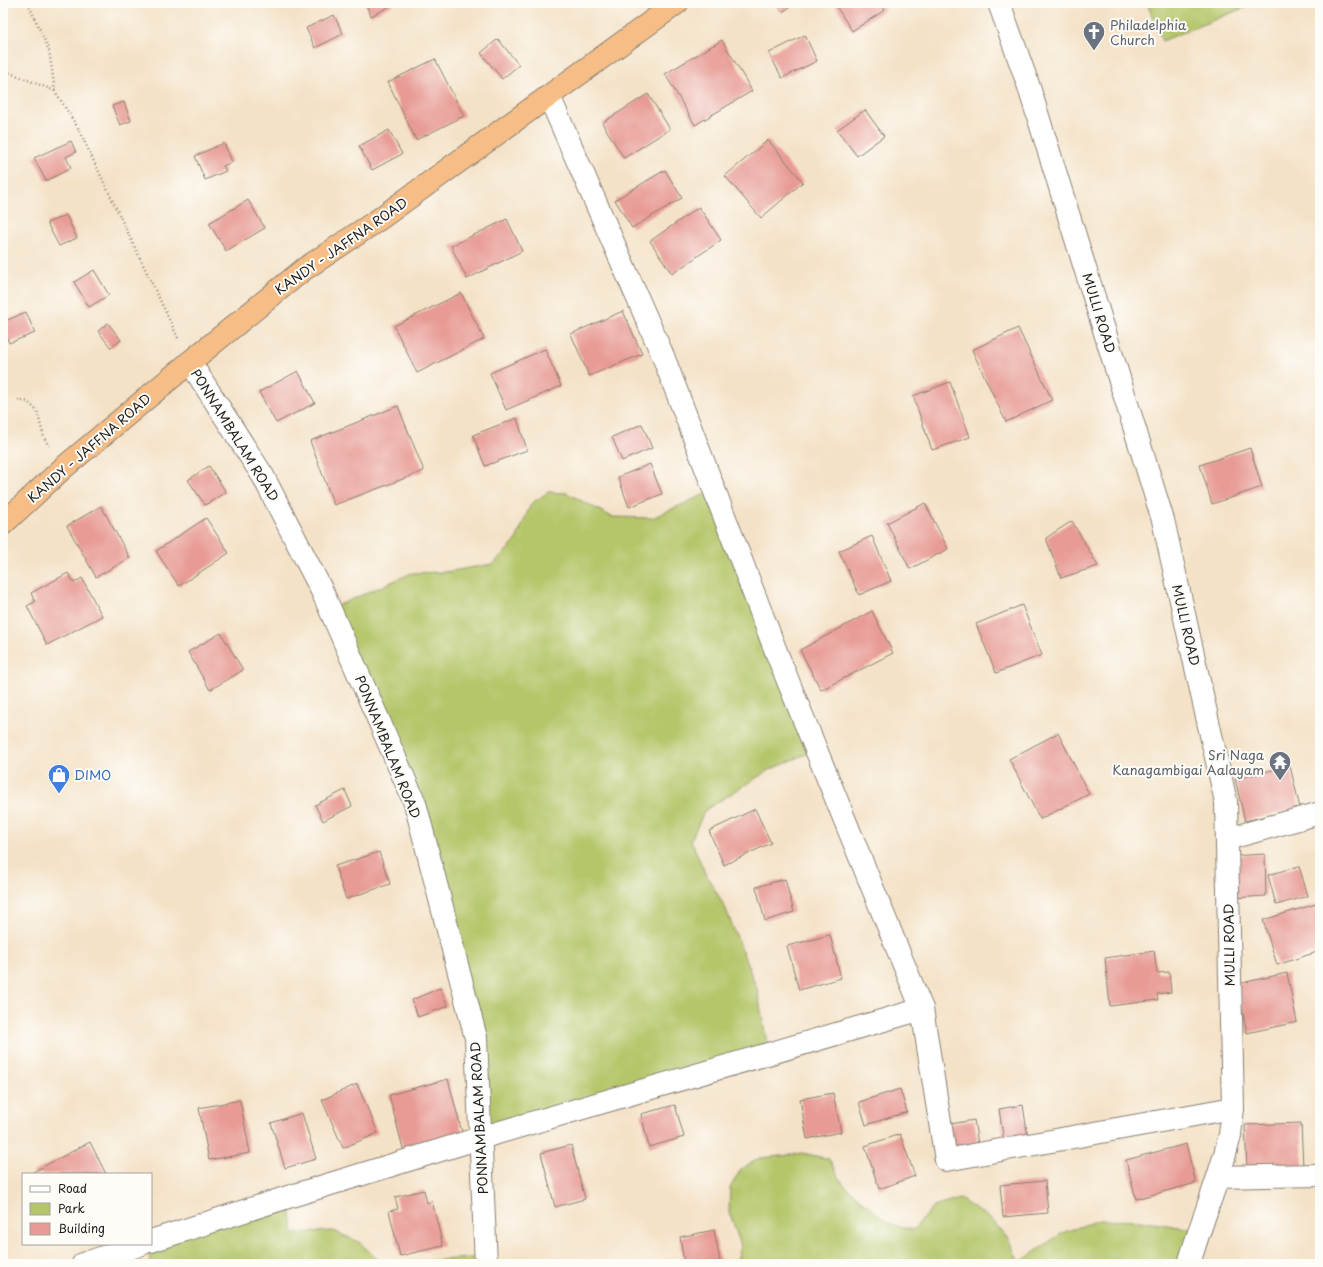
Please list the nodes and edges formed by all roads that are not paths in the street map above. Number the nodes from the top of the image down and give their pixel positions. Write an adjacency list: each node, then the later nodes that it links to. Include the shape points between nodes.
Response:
1 (677, 3): 3 (highway, KANDY - JAFFNA ROAD)
2 (999, 3): 7 (street, MULLI ROAD, via 1028,84 1163,520 1226,802)
3 (549, 96): 4 (highway, KANDY - JAFFNA ROAD, via 378,220 303,270); 8 (street, via 663,356 777,654)
4 (190, 362): 5 (highway, KANDY - JAFFNA ROAD, via 62,469); 10 (street, PONNAMBALAM ROAD, via 263,476 319,584 414,803 476,1038)
5 (3, 524)
6 (1320, 813): 7 (street)
7 (1227, 839): 9 (street, MULLI ROAD)
8 (922, 1009): 9 (street, via 946,1160); 10 (street)
9 (1233, 1108): 12 (street, MULLI ROAD, via 1230,1134)
10 (480, 1138): 13 (street); 16 (street, PONNAMBALAM ROAD)
11 (1320, 1175): 12 (street)
12 (1218, 1177): 17 (street, MULLI ROAD)
13 (152, 1241)
14 (139, 1245): 15 (street)
15 (83, 1264)
16 (486, 1264)
17 (1189, 1264)

